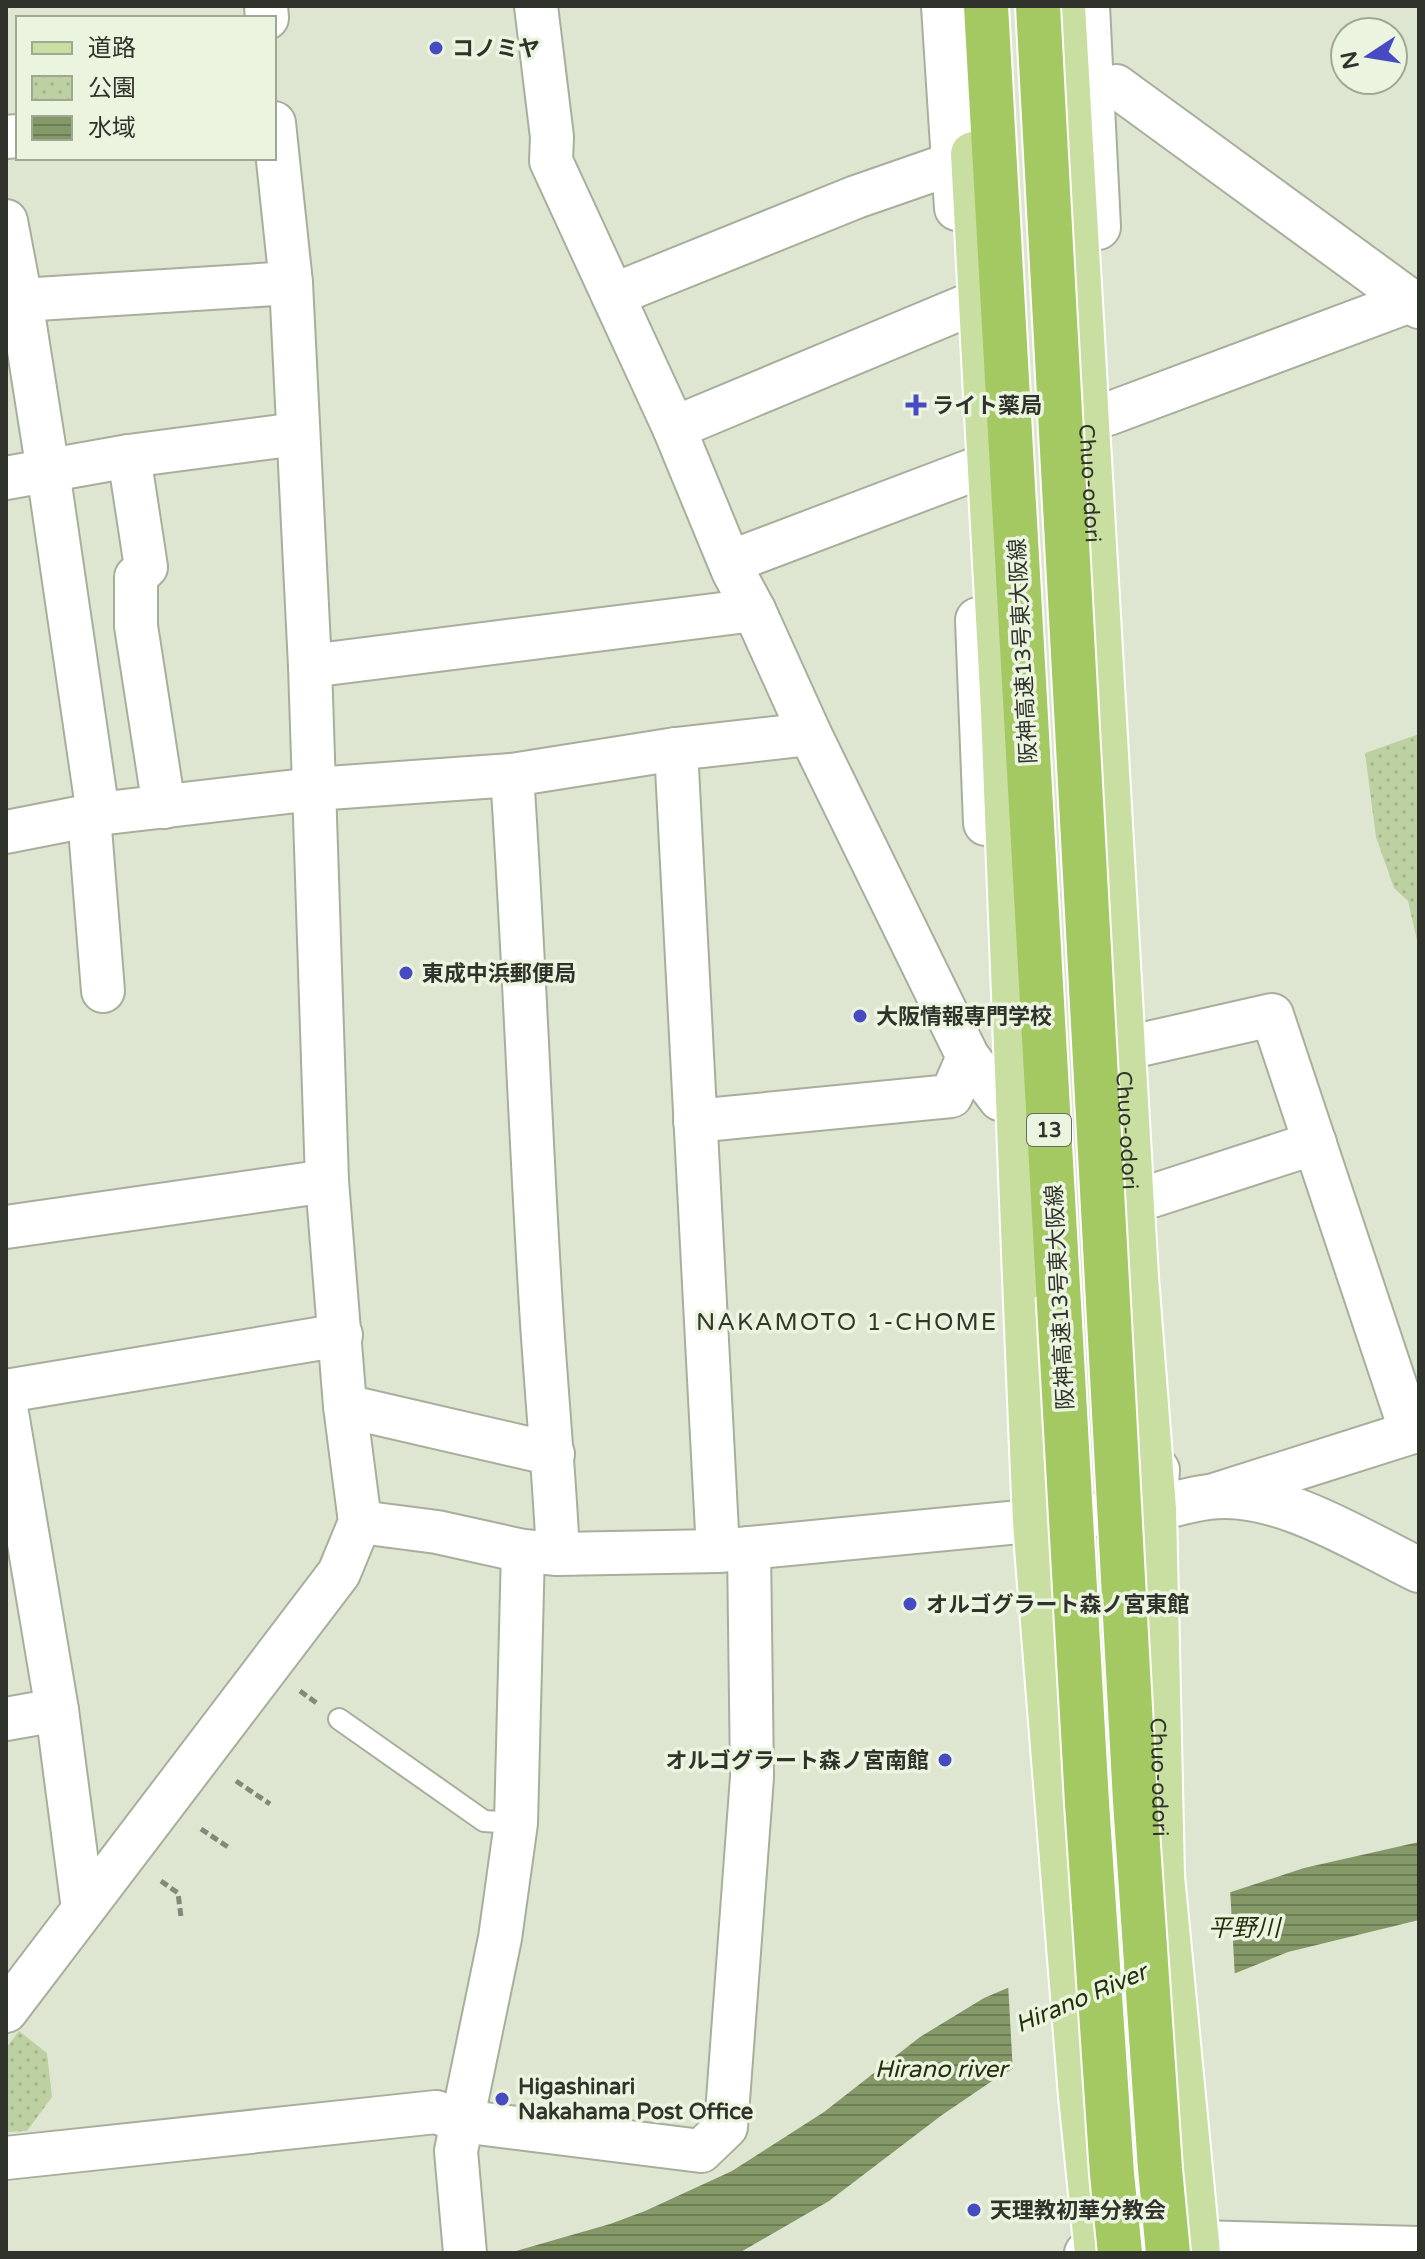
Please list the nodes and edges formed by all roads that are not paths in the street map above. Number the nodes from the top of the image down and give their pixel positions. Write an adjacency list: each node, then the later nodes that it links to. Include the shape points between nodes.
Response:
1 (536, 6): 13 (street, via 551,161)
2 (944, 6): 10 (street)
3 (966, 6): 52 (main road, bridge, via 1003,711)
4 (986, 6): 68 (highway, 阪神高速13号東大阪線 / 13, bridge, via 1112,2174)
5 (1038, 6): 65 (highway, 13, bridge, via 1135,1801 1160,2169)
6 (1063, 6): 50 (main road, Chuo-odori)
7 (1087, 6): 8 (street)
8 (1090, 91): 15 (street, via 1116,86); 17 (street)
9 (276, 142): 12 (street)
10 (954, 163): 13 (street); 16 (street)
11 (7, 237): 14 (street)
12 (291, 283): 14 (street); 19 (street)
13 (613, 295): 18 (street)
14 (21, 300): 22 (street)
15 (1414, 304): 17 (street)
16 (964, 307): 18 (street); 21 (street)
17 (1108, 414): 35 (street)
18 (674, 428): 24 (street)
19 (297, 434): 20 (street); 26 (street)
20 (129, 456): 22 (street); 31 (street, via 146,567 136,577 136,626)
21 (973, 470): 24 (street); 37 (street)
22 (48, 471): 23 (street); 32 (street)
23 (6, 478)
24 (730, 562): 25 (street)
25 (754, 610): 26 (street); 27 (street)
26 (310, 666): 30 (street)
27 (810, 734): 28 (street); 36 (street)
28 (676, 749): 29 (street); 38 (street)
29 (512, 775): 30 (street); 48 (street)
30 (314, 789): 31 (street); 40 (street)
31 (164, 807): 32 (street)
32 (94, 815): 33 (street); 34 (street)
33 (6, 832)
34 (103, 991)
35 (1144, 1044): 39 (street, via 1272,1015); 41 (street)
36 (968, 1057): 37 (street); 38 (street, via 951,1096)
37 (1000, 1099): 52 (street, via 1009,1393)
38 (695, 1121): 53 (street)
39 (1315, 1143): 41 (street); 47 (street)
40 (327, 1181): 42 (street); 43 (street)
41 (1152, 1196): 50 (street, via 1163,1398)
42 (6, 1227)
43 (341, 1335): 44 (street); 45 (street)
44 (6, 1391)
45 (345, 1406): 48 (street); 51 (street)
46 (6, 1407): 55 (street)
47 (1415, 1431): 49 (street)
48 (553, 1454): 54 (street)
49 (1211, 1496): 50 (street); 56 (street, via 1270,1502 1303,1513)
50 (1154, 1509): 52 (street); 65 (main road, Chuo-odori, via 1162,1876)
51 (360, 1522): 54 (street); 61 (street, via 339,1573)
52 (1035, 1522): 53 (street); 68 (main road, via 1081,2096)
53 (733, 1550): 54 (street); 63 (street, via 752,1777 726,2127 701,2151)
54 (540, 1553): 60 (street)
55 (19, 1559): 57 (street)
56 (1419, 1570)
57 (57, 1710): 59 (street); 61 (street)
58 (331, 1713): 60 (lane, via 484,1821)
59 (6, 1719)
60 (516, 1823): 63 (street, via 500,1938)
61 (83, 1909): 62 (street)
62 (6, 2011)
63 (461, 2121): 64 (street, via 436,2112); 67 (street, via 456,2151)
64 (6, 2158)
65 (1188, 2249): 66 (street); 68 (street)
66 (1404, 2250)
67 (465, 2253)
68 (1100, 2253)

